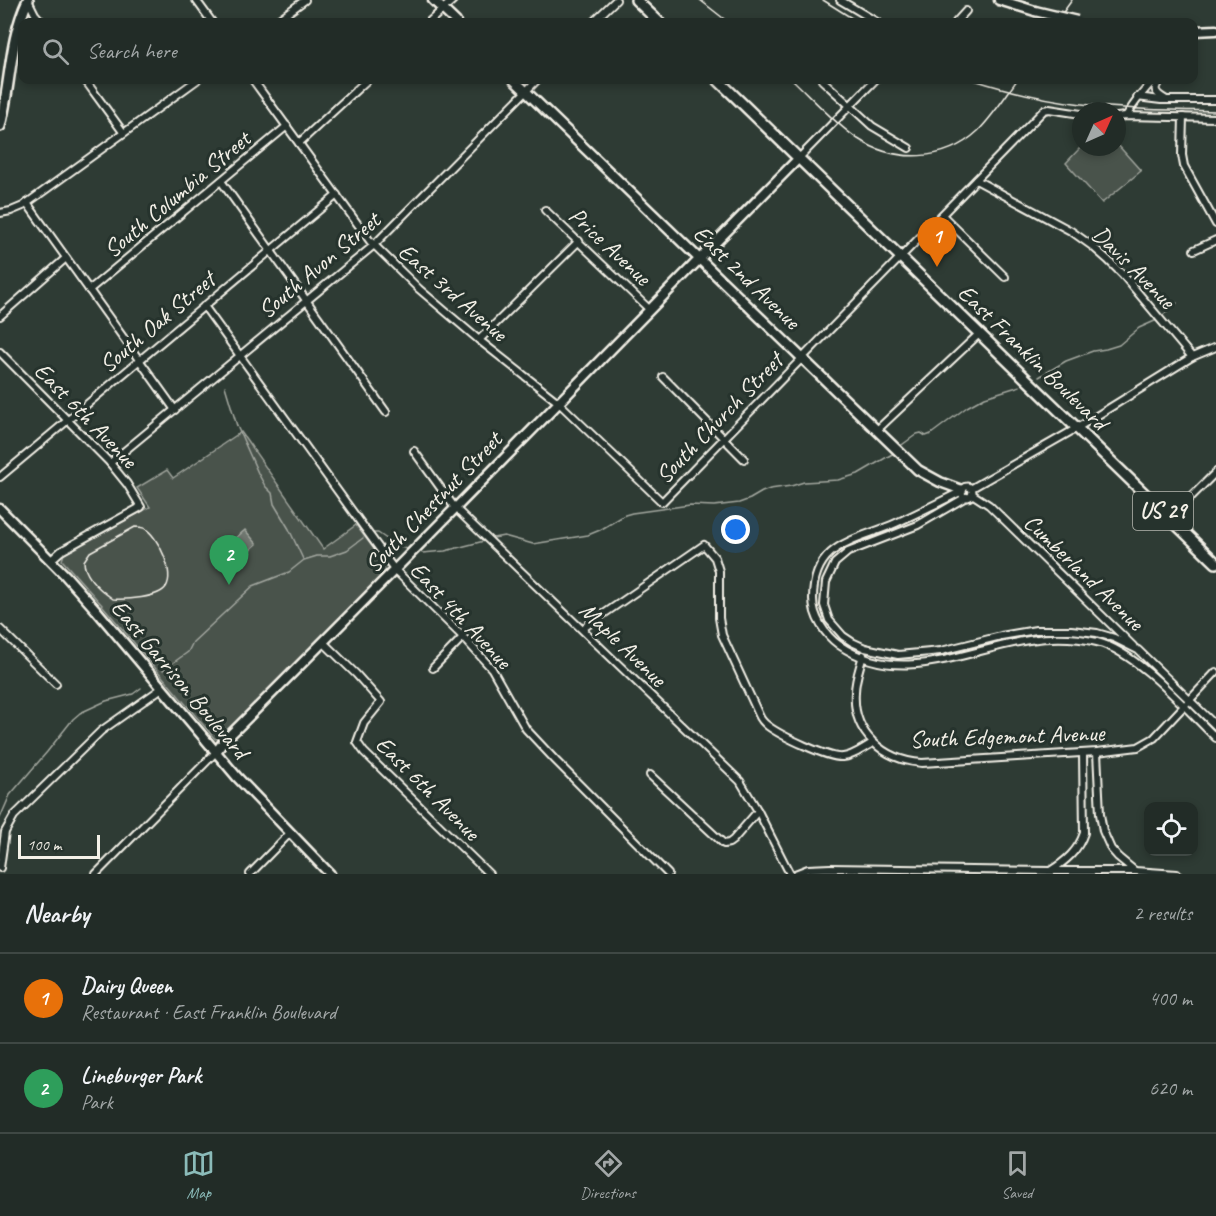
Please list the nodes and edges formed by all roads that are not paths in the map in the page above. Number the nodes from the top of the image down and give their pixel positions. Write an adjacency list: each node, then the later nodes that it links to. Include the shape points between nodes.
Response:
1 (28, 0): 12 (main road); 13 (street)
2 (196, 0): 14 (street)
3 (305, 0): 15 (street)
4 (433, 0): 10 (street)
5 (453, 0): 10 (street)
6 (616, 0): 18 (street)
7 (636, 0): 19 (main road)
8 (840, 0): 20 (street)
9 (999, 0): 22 (street, bridge)
10 (443, 10): 16 (street); 17 (street)
11 (966, 11): 21 (street)
12 (20, 18)
13 (38, 18)
14 (209, 18)
15 (280, 18)
16 (434, 18)
17 (452, 18)
18 (597, 18)
19 (655, 18)
20 (870, 18)
21 (960, 18)
22 (1064, 18)
23 (18, 25): 46 (main road)
24 (1216, 30): 25 (street)
25 (1198, 31)
26 (88, 84): 48 (street)
27 (190, 84): 48 (street)
28 (256, 84): 47 (street, East 3rd Avenue)
29 (363, 84): 49 (street)
30 (518, 84): 37 (street, East 2nd Avenue)
31 (533, 84): 37 (street, South Avon Street)
32 (722, 84): 51 (main road, East Franklin Boulevard / US 29)
33 (826, 84): 41 (street)
34 (871, 84): 41 (street)
35 (1150, 84): 38 (street)
36 (1157, 84): 39 (street, via 1155,91)
37 (526, 91): 62 (street, South Avon Street); 67 (street, East 2nd Avenue)
38 (1137, 97): 39 (street); 43 (street)
39 (1168, 100): 40 (street)
40 (1216, 100)
41 (850, 106): 50 (street, via 872,126); 51 (street)
42 (1072, 113): 52 (street, South Church Street, via 1044,110)
43 (1126, 116): 44 (street)
44 (1183, 117): 45 (street); 59 (street, via 1184,166)
45 (1216, 118)
46 (0, 126)
47 (287, 126): 49 (street, East 3rd Avenue); 53 (street, South Columbia Street)
48 (123, 132): 55 (street)
49 (299, 143): 54 (street, East 3rd Avenue)
50 (909, 148)
51 (800, 158): 65 (main road, East Franklin Boulevard / US 29); 67 (street, South Chestnut Street)
52 (976, 180): 58 (street, South Church Street); 79 (street, Davis Avenue, via 1092,246 1123,275)
53 (221, 181): 64 (street); 69 (street, South Columbia Street)
54 (336, 195): 62 (street, East 3rd Avenue); 64 (street, South Oak Street)
55 (27, 203): 57 (street); 66 (street)
56 (545, 210): 61 (street, Price Avenue)
57 (0, 213)
58 (942, 215): 65 (street, South Church Street); 68 (street)
59 (1216, 224)
60 (1216, 240): 63 (street)
61 (579, 241): 72 (street, Price Avenue); 75 (street)
62 (374, 246): 70 (street, South Avon Street); 75 (street, East 3rd Avenue)
63 (1194, 250)
64 (271, 251): 70 (street); 71 (street, South Oak Street)
65 (901, 256): 74 (main road, East Franklin Boulevard / US 29); 80 (street, South Church Street)
66 (66, 258): 69 (street); 73 (street, South Columbia Street)
67 (700, 258): 72 (street, South Chestnut Street); 80 (street, East 2nd Avenue)
68 (1005, 277)
69 (89, 290): 81 (street)
70 (306, 301): 78 (street, South Avon Street); 85 (street)
71 (204, 306): 78 (street, East 4th Avenue); 81 (street, South Oak Street)
72 (649, 309): 83 (street, South Chestnut Street)
73 (0, 316)
74 (980, 333): 87 (main road, East Franklin Boulevard / US 29); 88 (street)
75 (479, 340): 83 (street, East 3rd Avenue)
76 (1216, 347): 79 (street)
77 (0, 352): 86 (street, East 6th Avenue)
78 (240, 355): 84 (street, South Avon Street); 102 (street, East 4th Avenue)
79 (1192, 357): 87 (street)
80 (803, 358): 88 (street, East 2nd Avenue); 89 (street, South Church Street)
81 (140, 360): 84 (street); 86 (street, South Oak Street)
82 (663, 377): 89 (street)
83 (558, 402): 96 (street, East 3rd Avenue); 97 (street, South Chestnut Street)
84 (175, 410): 92 (street, South Avon Street)
85 (386, 411)
86 (68, 420): 92 (street, East 6th Avenue); 94 (street, South Oak Street)
87 (1077, 428): 95 (street); 99 (main road, East Franklin Boulevard / US 29)
88 (877, 430): 95 (street, East 2nd Avenue, via 918,470)
89 (724, 439): 91 (street); 96 (street, South Church Street)
90 (414, 451): 97 (street, Maple Avenue)
91 (744, 459)
92 (110, 463): 100 (street, East 6th Avenue, via 141,507)
93 (1216, 472): 99 (street)
94 (0, 477)
95 (967, 492): 107 (street, via 918,525 848,552 831,569 824,597 830,620 843,636); 108 (street, Cumberland Avenue, via 989,505); 109 (street, via 844,543 821,566 814,594 818,619 835,642)
96 (662, 502)
97 (455, 508): 102 (street, South Chestnut Street); 104 (street, Maple Avenue)
98 (0, 509): 100 (street, East Garrison Boulevard)
99 (1170, 518): 101 (main road, East Franklin Boulevard / US 29)
100 (51, 560): 114 (street, East Garrison Boulevard)
101 (1216, 563)
102 (394, 570): 105 (street, East 4th Avenue); 106 (street, South Chestnut Street)
103 (0, 629): 112 (street)
104 (582, 629): 119 (street, via 704,545 715,558 718,571 722,635 763,722 837,757 849,756); 124 (street, Maple Avenue, via 740,781)
105 (463, 637): 110 (street); 136 (street, East 4th Avenue, via 496,675 526,729)
106 (324, 643): 120 (street, South Chestnut Street); 135 (street, East 6th Avenue, via 381,702 364,723 357,742)
107 (865, 648): 108 (street, via 898,655 933,653 1018,632 1053,629 1106,636); 109 (street, South Edgemont Avenue)
108 (1138, 650): 113 (street, Cumberland Avenue); 115 (street)
109 (863, 657): 113 (street, via 888,663 924,664 1027,641 1080,640 1114,648); 119 (street, South Edgemont Avenue, via 855,703 858,720)
110 (433, 668)
111 (1216, 672): 115 (street, South Edgemont Avenue)
112 (56, 684)
113 (1161, 684): 116 (street)
114 (162, 688): 120 (street, East Garrison Boulevard); 126 (street, via 101,731 14,816 5,832)
115 (1190, 699): 116 (street, South Edgemont Avenue); 117 (street)
116 (1183, 706): 118 (street); 121 (street, South Edgemont Avenue, via 1154,738 1138,747)
117 (1216, 726)
118 (1216, 738)
119 (873, 743): 122 (street, South Edgemont Avenue, via 890,755 922,763)
120 (216, 752): 125 (street, East Garrison Boulevard); 132 (street, South Chestnut Street)
121 (1097, 752): 122 (street, South Edgemont Avenue); 128 (street, via 1103,831 1115,854)
122 (1083, 753): 130 (street, via 1084,832 1071,855)
123 (650, 775): 124 (street, via 724,844 733,840)
124 (758, 811): 137 (street, Maple Avenue)
125 (290, 832): 133 (street); 134 (street, East Garrison Boulevard)
126 (1, 854): 127 (street)
127 (0, 868)
128 (1135, 871): 131 (street); 139 (street)
129 (935, 872): 130 (street); 138 (street, via 830,868)
130 (1050, 872): 131 (street)
131 (1072, 873)
132 (96, 874)
133 (250, 874)
134 (330, 874)
135 (489, 874)
136 (668, 874)
137 (790, 874)
138 (795, 874)
139 (1177, 874)

